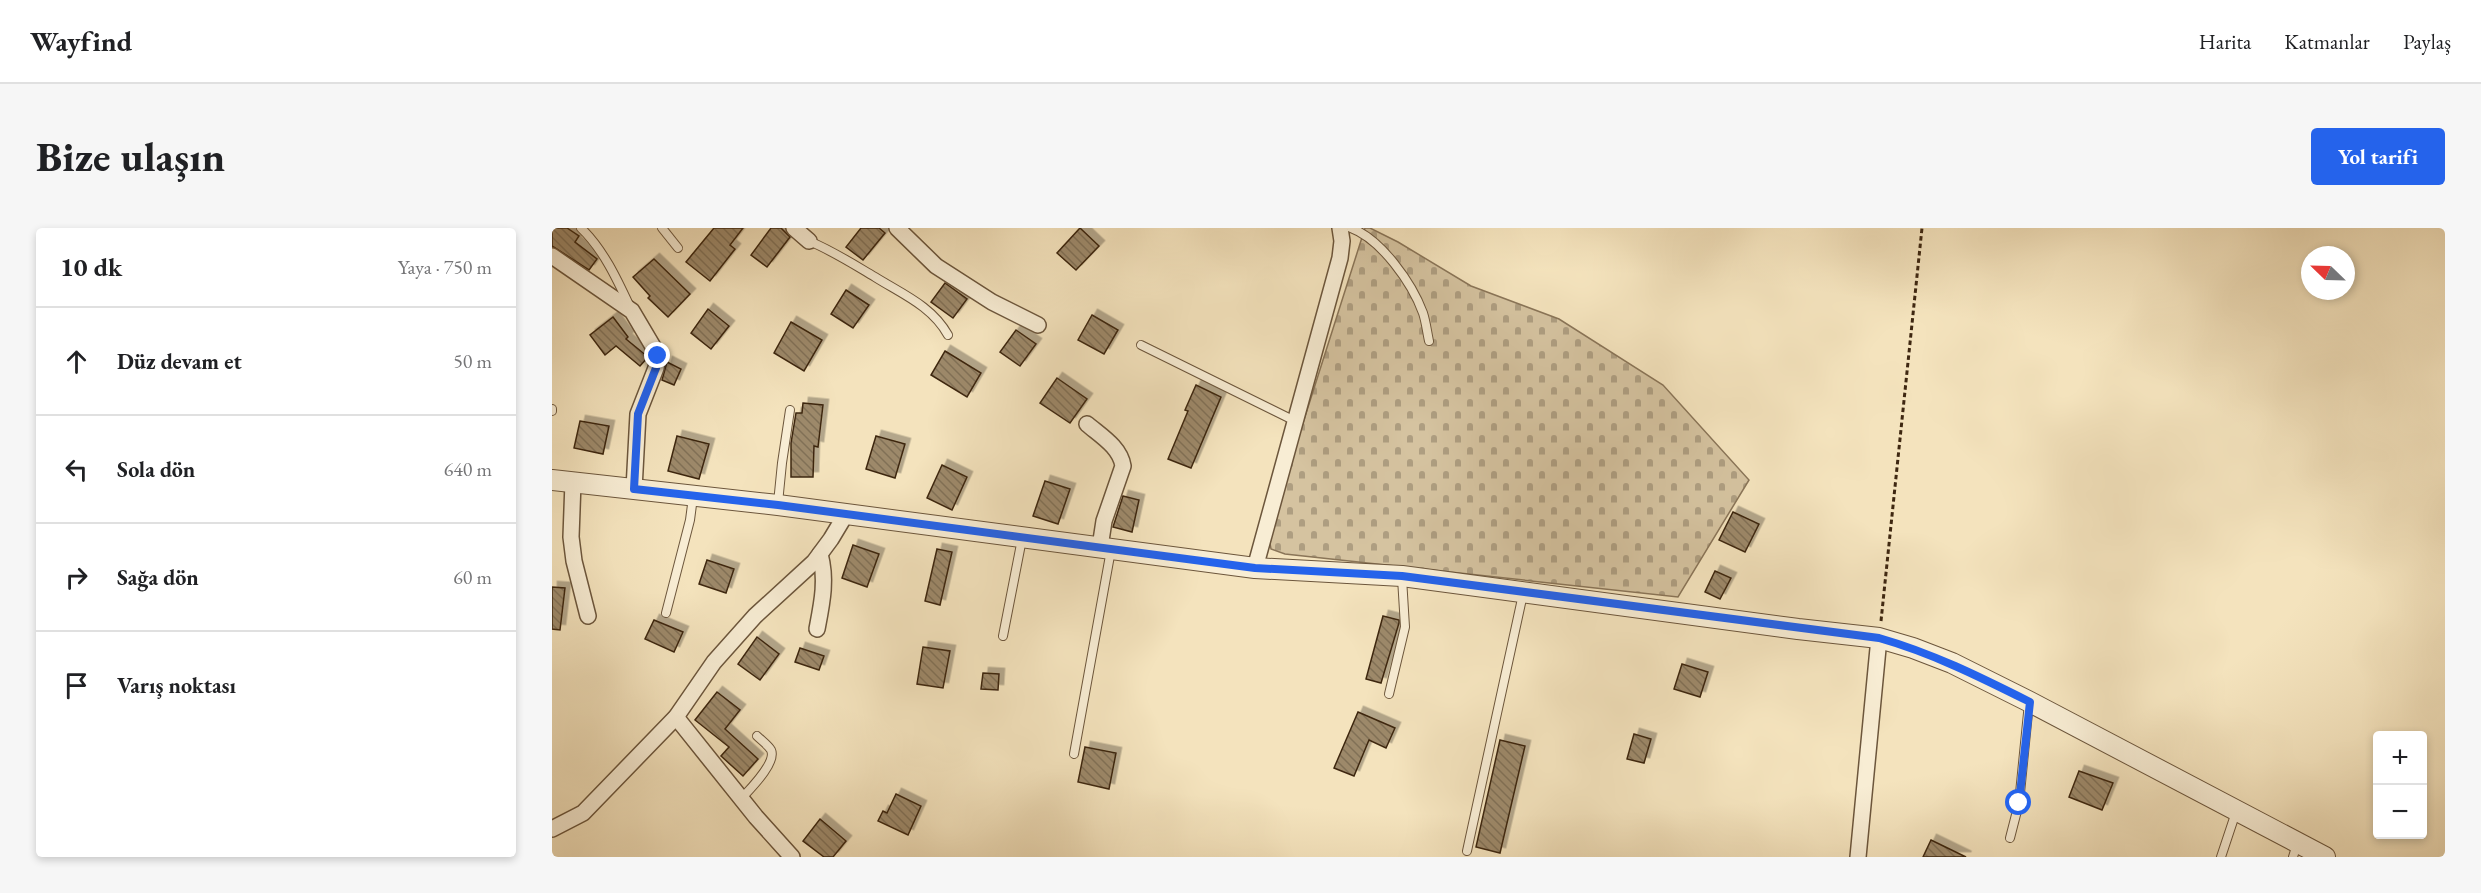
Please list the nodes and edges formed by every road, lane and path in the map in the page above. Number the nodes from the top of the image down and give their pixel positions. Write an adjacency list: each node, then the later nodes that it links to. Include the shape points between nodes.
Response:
1 (581, 228): 11 (lane, via 608,263)
2 (662, 228): 9 (lane)
3 (794, 228): 8 (street)
4 (897, 228): 12 (street, via 936,266 992,302)
5 (1340, 228): 17 (street, via 1340,258)
6 (1351, 228): 14 (lane, via 1377,244 1406,280 1423,313)
7 (1922, 228): 35 (path)
8 (809, 241): 13 (lane, via 841,255 924,307)
9 (678, 248)
10 (552, 256): 11 (street)
11 (632, 311): 21 (street, via 658,356 638,414)
12 (1038, 325)
13 (948, 335)
14 (1429, 341)
15 (1141, 345): 17 (lane)
16 (790, 410): 23 (lane)
17 (1295, 421): 28 (street)
18 (1087, 424): 26 (street, via 1114,447 1123,466 1104,521)
19 (552, 480): 20 (street)
20 (573, 482): 21 (street); 32 (street, via 571,537)
21 (634, 489): 22 (street)
22 (693, 495): 23 (street); 31 (lane)
23 (778, 505): 24 (street)
24 (846, 514): 25 (street); 27 (street)
25 (1023, 537): 26 (street); 34 (lane)
26 (1106, 548): 28 (street); 40 (lane)
27 (820, 554): 33 (street, via 824,587); 38 (street, via 721,654)
28 (1255, 568): 29 (street)
29 (1402, 576): 30 (street); 36 (lane, via 1405,627)
30 (1523, 592): 35 (street); 46 (lane)
31 (666, 613)
32 (588, 616)
33 (817, 629)
34 (1003, 636)
35 (1879, 638): 37 (street, via 1952,663); 48 (street)
36 (1389, 694)
37 (2030, 702): 42 (street); 44 (lane, via 2019,803)
38 (676, 717): 41 (street); 43 (street, via 583,813)
39 (757, 736): 41 (lane, via 771,750 772,758)
40 (1074, 754)
41 (741, 799): 47 (street)
42 (2237, 811): 45 (street); 49 (lane)
43 (552, 829)
44 (2010, 838)
45 (2295, 850): 50 (street)
46 (1467, 851)
47 (792, 857)
48 (1858, 857)
49 (2222, 857)
50 (2325, 857)

